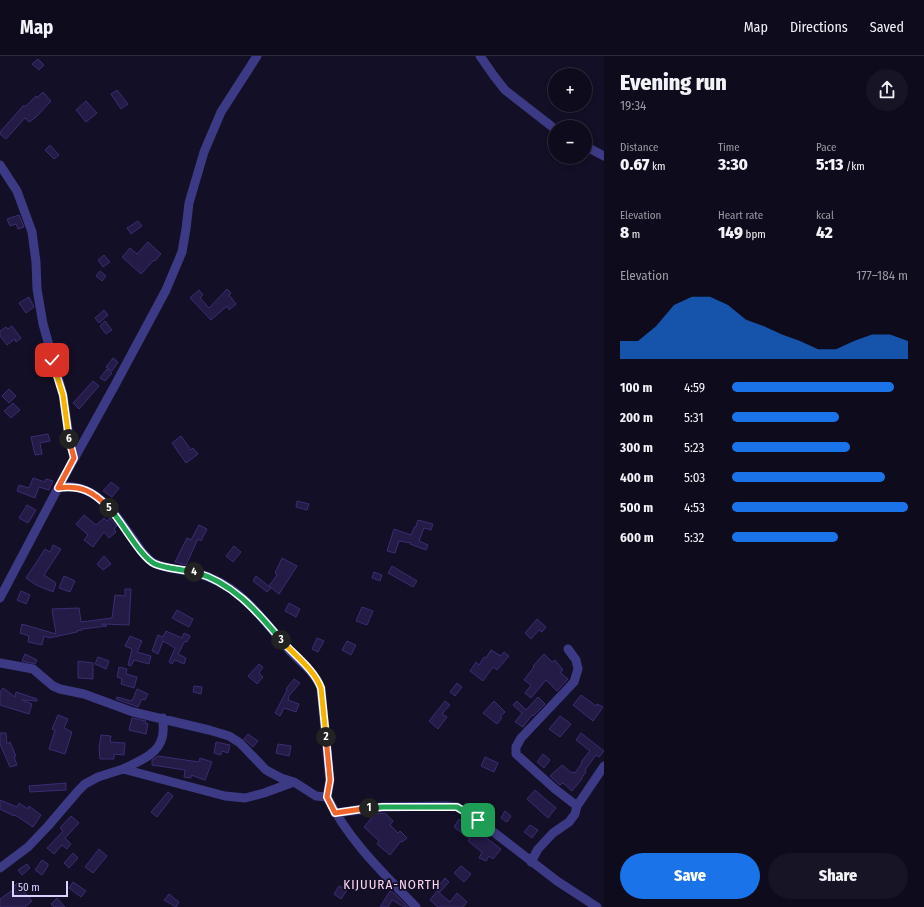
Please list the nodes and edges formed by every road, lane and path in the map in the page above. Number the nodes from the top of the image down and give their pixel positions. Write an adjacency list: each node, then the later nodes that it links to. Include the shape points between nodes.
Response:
1 (257, 56): 7 (street, via 221,112 204,152 189,204 182,252 176,268)
2 (480, 56): 3 (street, via 505,90)
3 (548, 124)
4 (592, 150): 5 (street)
5 (604, 156)
6 (0, 164): 7 (street, via 17,191 32,232 36,289 63,395)
7 (74, 458): 8 (street)
8 (58, 488): 9 (street); 16 (street, via 72,486 96,497 114,513 142,553 155,564 204,575 231,589 258,613 290,651 312,672 321,688 330,780)
9 (0, 598)
10 (568, 648): 17 (street, via 576,660 578,669 574,682 521,738 516,747 516,754)
11 (0, 663): 12 (street, via 33,669 60,689 84,694 133,712)
12 (163, 718): 14 (street, via 163,737 153,753); 15 (street, via 235,739 266,770)
13 (604, 766): 17 (street)
14 (123, 769): 15 (street, via 224,796 245,798); 20 (street, via 85,784 28,847)
15 (294, 782): 16 (street, via 316,796)
16 (327, 797): 18 (street)
17 (578, 806): 19 (street, via 569,822 548,838)
18 (335, 813): 19 (street, via 383,807 457,807 478,820); 21 (street, via 366,856)
19 (531, 862): 22 (street)
20 (0, 868)
21 (416, 907)
22 (598, 907)

